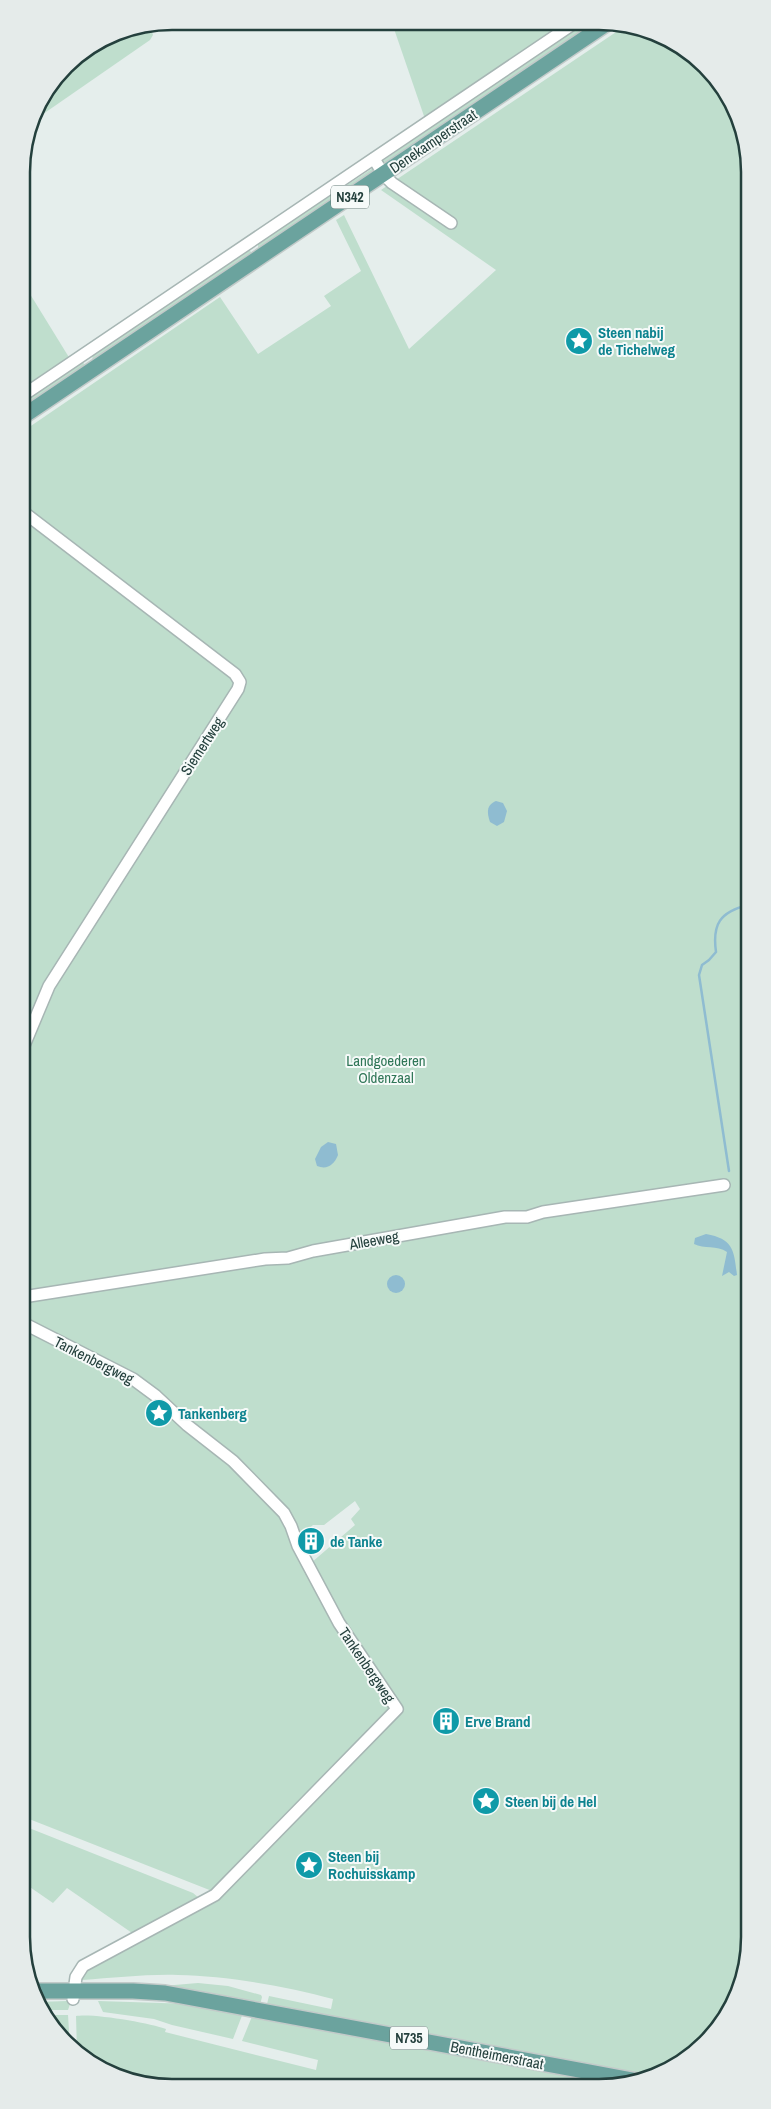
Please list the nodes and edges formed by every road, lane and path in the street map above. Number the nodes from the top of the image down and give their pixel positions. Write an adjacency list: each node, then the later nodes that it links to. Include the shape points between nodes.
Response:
1 (564, 30): 3 (street, Denekamperstraat)
2 (597, 30): 4 (main road, Denekamperstraat / N342)
3 (374, 159): 4 (street); 6 (street, Denekamperstraat)
4 (384, 175): 5 (street); 7 (main road, Denekamperstraat / N342)
5 (451, 223)
6 (252, 242): 7 (street); 8 (street, Denekamperstraat)
7 (259, 258): 9 (main road, Denekamperstraat / N342)
8 (84, 354): 9 (street); 10 (street, Denekamperstraat)
9 (94, 370): 11 (main road, Denekamperstraat / N342)
10 (30, 391)
11 (30, 412)
12 (30, 517): 13 (street, Siemertweg, via 235,674 240,682 49,986)
13 (30, 1031)
14 (724, 1185): 15 (street, Alleeweg, via 527,1217 505,1217 288,1258)
15 (30, 1296)
16 (30, 1327): 18 (street, Tankenbergweg, via 149,1390 233,1461 271,1499 289,1521 298,1546 339,1623 397,1709 223,1889 205,1902 83,1966 76,1977)
17 (42, 1992): 18 (main road, Bentheimerstraat / N735)
18 (73, 1995): 19 (main road, Bentheimerstraat / N735); 20 (main road, Bentheimerstraat / N735, via 133,1991 179,1996)
19 (44, 1998)
20 (619, 2077)

